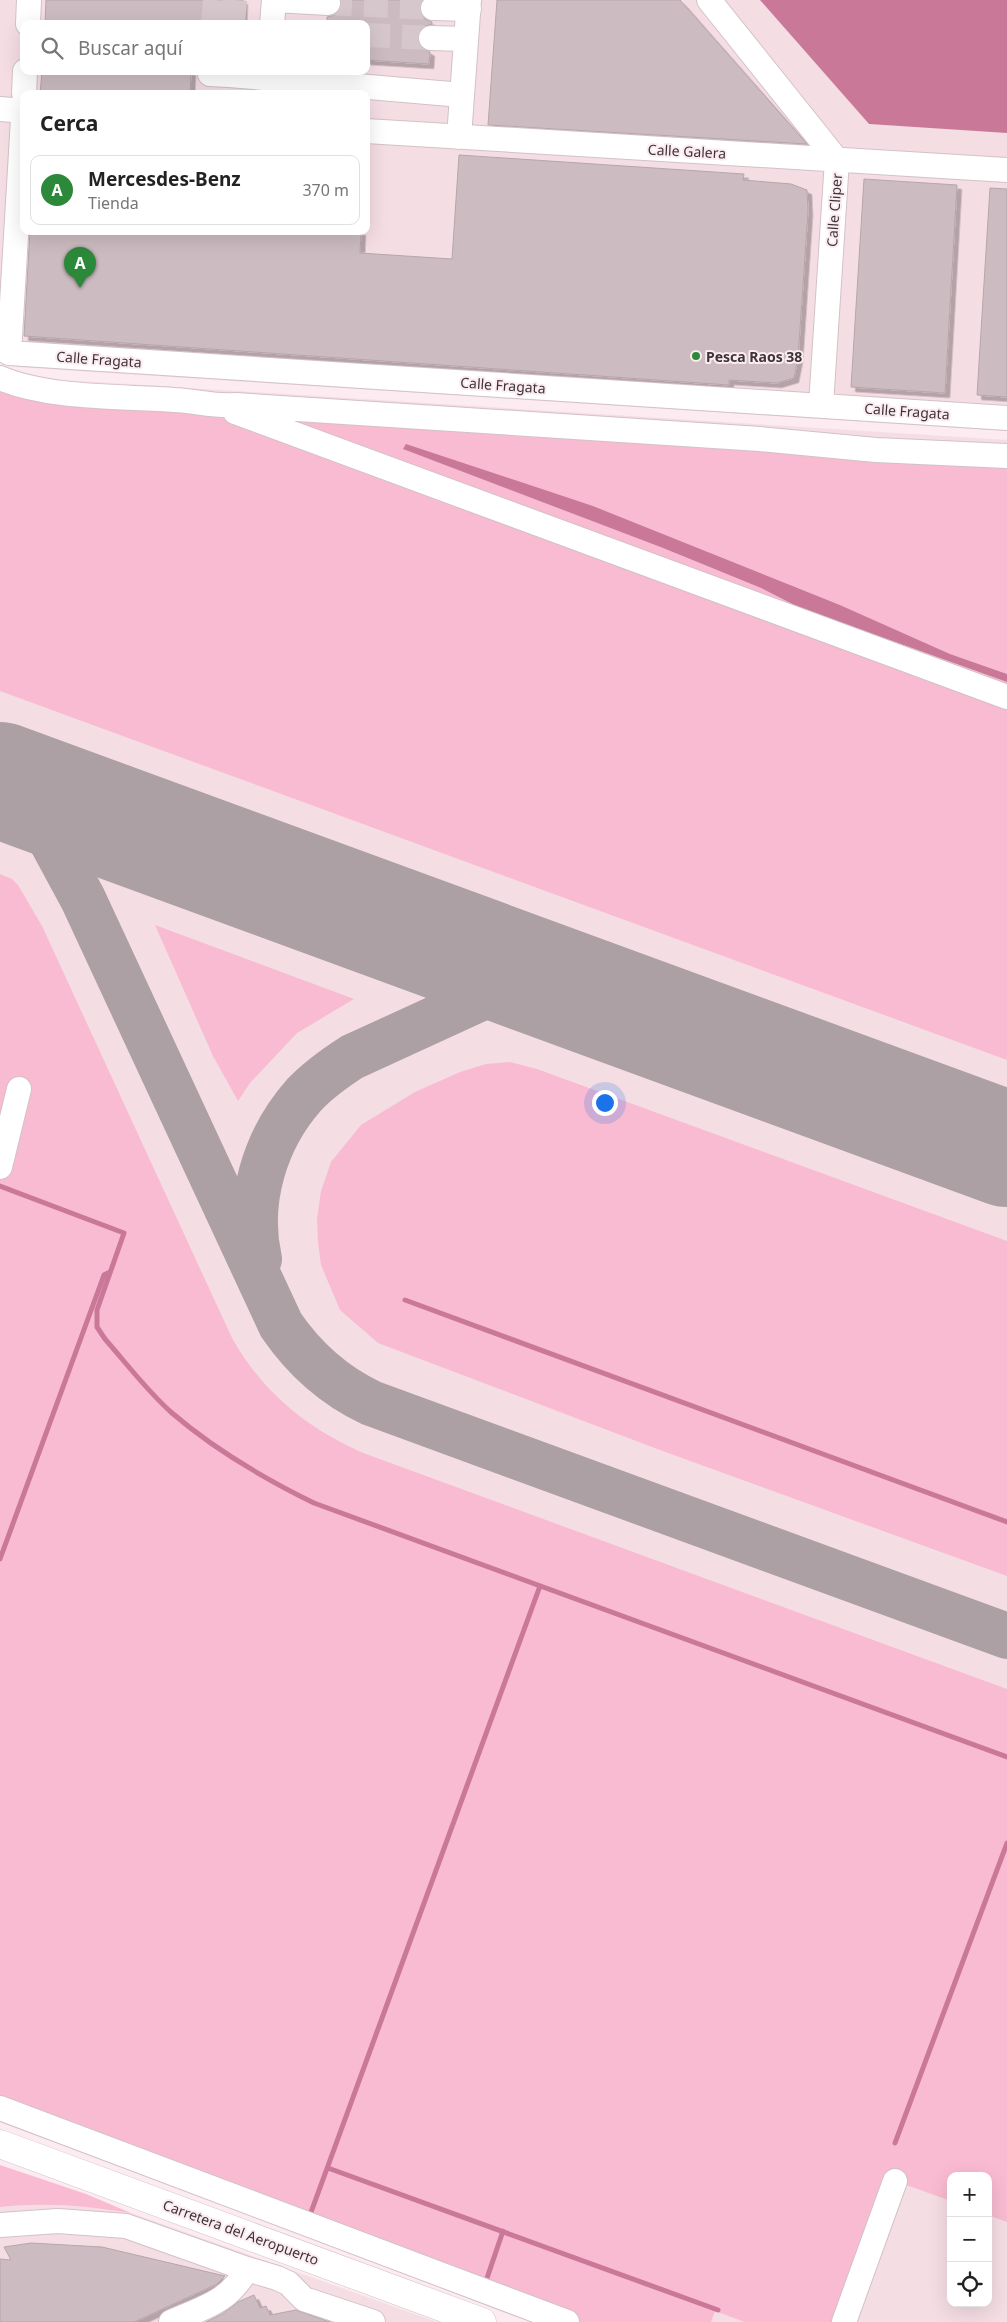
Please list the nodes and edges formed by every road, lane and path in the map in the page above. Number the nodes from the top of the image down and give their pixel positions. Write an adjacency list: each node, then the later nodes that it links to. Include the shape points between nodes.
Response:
1 (29, 0): 6 (street)
2 (709, 0): 19 (street, Calle Cliper)
3 (328, 3): 7 (street, via 274,0)
4 (469, 5): 5 (street); 9 (street)
5 (433, 8)
6 (28, 20)
7 (272, 20)
8 (431, 38): 9 (street)
9 (466, 39): 13 (street)
10 (25, 75): 12 (street)
11 (268, 75): 13 (street)
12 (24, 90)
13 (462, 95): 17 (street)
14 (0, 109): 15 (street)
15 (20, 111)
16 (370, 131): 17 (street, Calle Galera)
17 (459, 137): 19 (street, Calle Galera)
18 (20, 159): 21 (street)
19 (837, 160): 20 (street, Calle Galera); 23 (street, Calle Cliper)
20 (1007, 170)
21 (4, 351): 23 (street, Calle Fragata)
22 (0, 378): 24 (street, via 38,389 178,400)
23 (821, 406): 25 (street, Calle Fragata)
24 (219, 407): 26 (street, via 245,405 760,439 876,450); 27 (street)
25 (1007, 418)
26 (1007, 456)
27 (1007, 697)
28 (19, 1089): 29 (street)
29 (0, 1167)
30 (0, 2108): 38 (street)
31 (0, 2144): 37 (highway, Carretera del Aeropuerto)
32 (895, 2181): 39 (street)
33 (0, 2225): 34 (street, via 58,2221 126,2226)
34 (247, 2269): 35 (street, via 225,2298); 36 (street, via 288,2282 304,2299)
35 (171, 2322)
36 (373, 2322)
37 (482, 2322)
38 (567, 2322)
39 (844, 2322)

